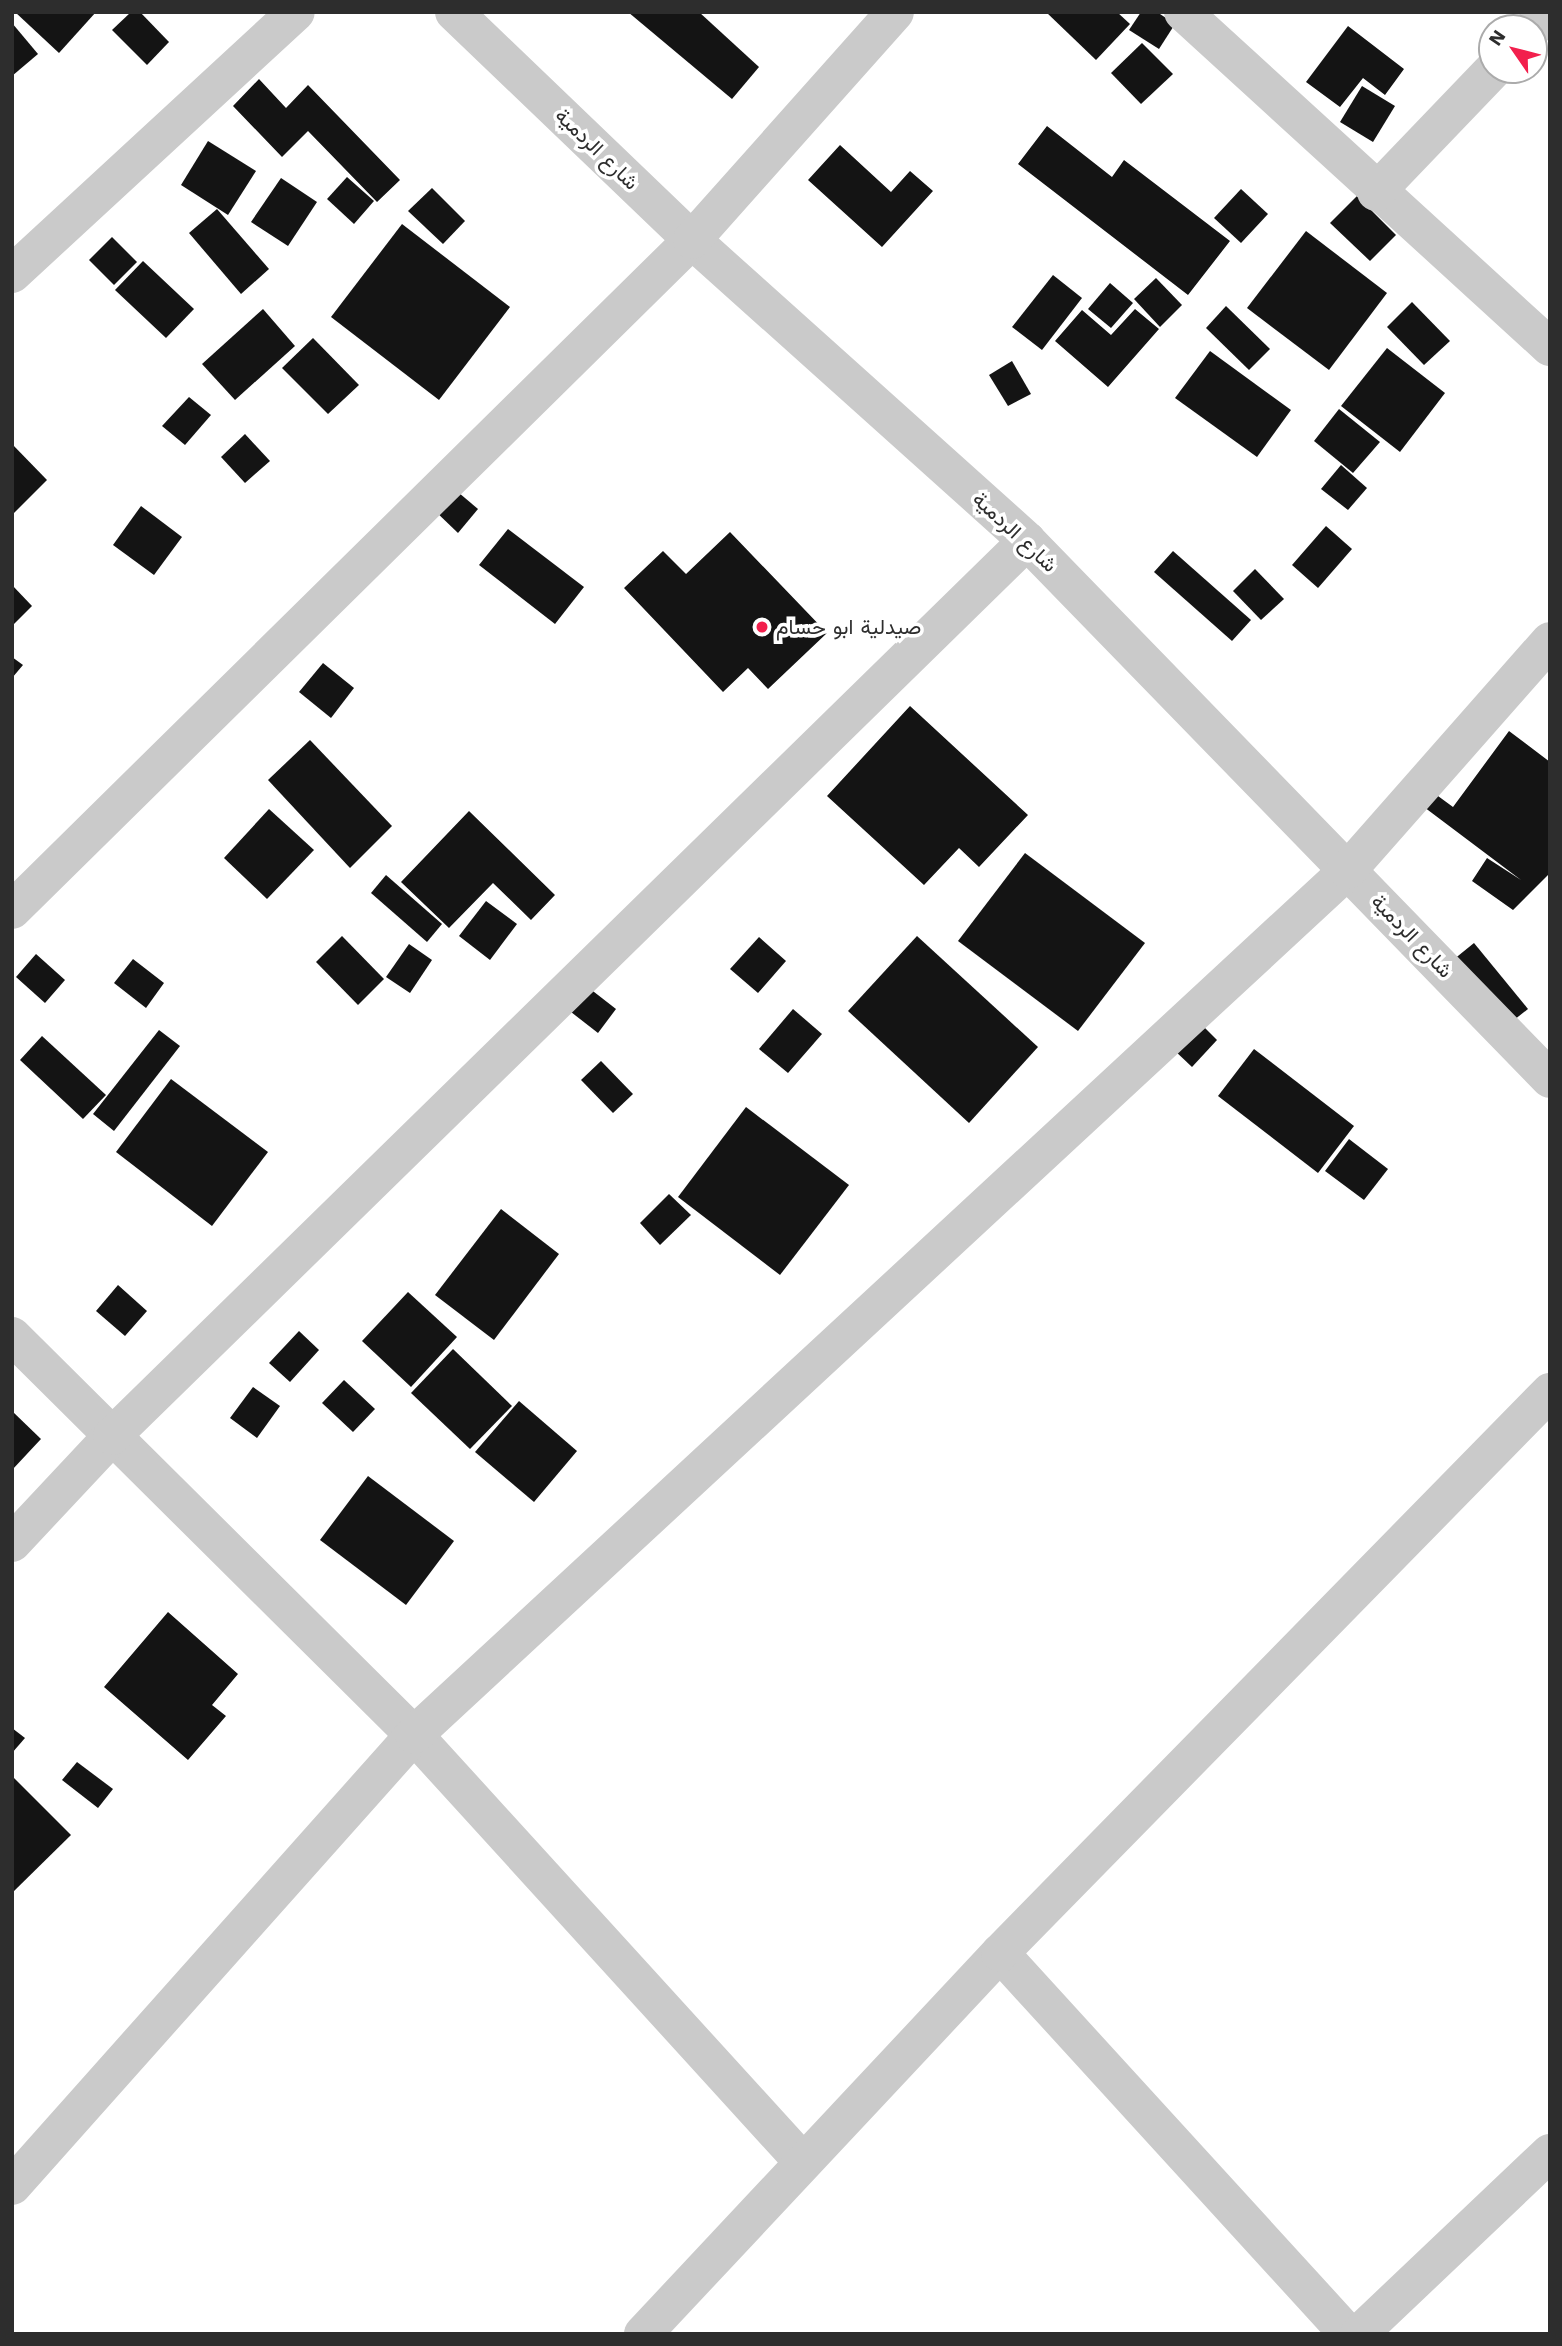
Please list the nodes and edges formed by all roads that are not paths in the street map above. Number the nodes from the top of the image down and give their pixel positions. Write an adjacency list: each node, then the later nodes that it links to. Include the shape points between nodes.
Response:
1 (296, 12): 8 (street)
2 (454, 12): 7 (street, شارع الردمية)
3 (895, 12): 7 (street)
4 (1183, 12): 6 (street)
5 (1480, 84): 6 (street)
6 (1377, 192): 9 (street)
7 (692, 240): 10 (street, شارع الردمية); 13 (street)
8 (12, 274)
9 (1550, 347)
10 (1027, 541): 12 (street, شارع الردمية); 17 (street)
11 (1550, 641): 12 (street)
12 (1349, 870): 14 (street, شارع الردمية); 19 (street)
13 (12, 910)
14 (1550, 1079)
15 (12, 1336): 17 (street)
16 (1550, 1392): 20 (street)
17 (112, 1436): 18 (street); 19 (street)
18 (12, 1543)
19 (414, 1735): 22 (street); 23 (street)
20 (1000, 1953): 22 (street); 25 (street)
21 (1550, 2153): 26 (street)
22 (802, 2161): 24 (street)
23 (12, 2186)
24 (643, 2334)
25 (1348, 2334)
26 (1359, 2334)

